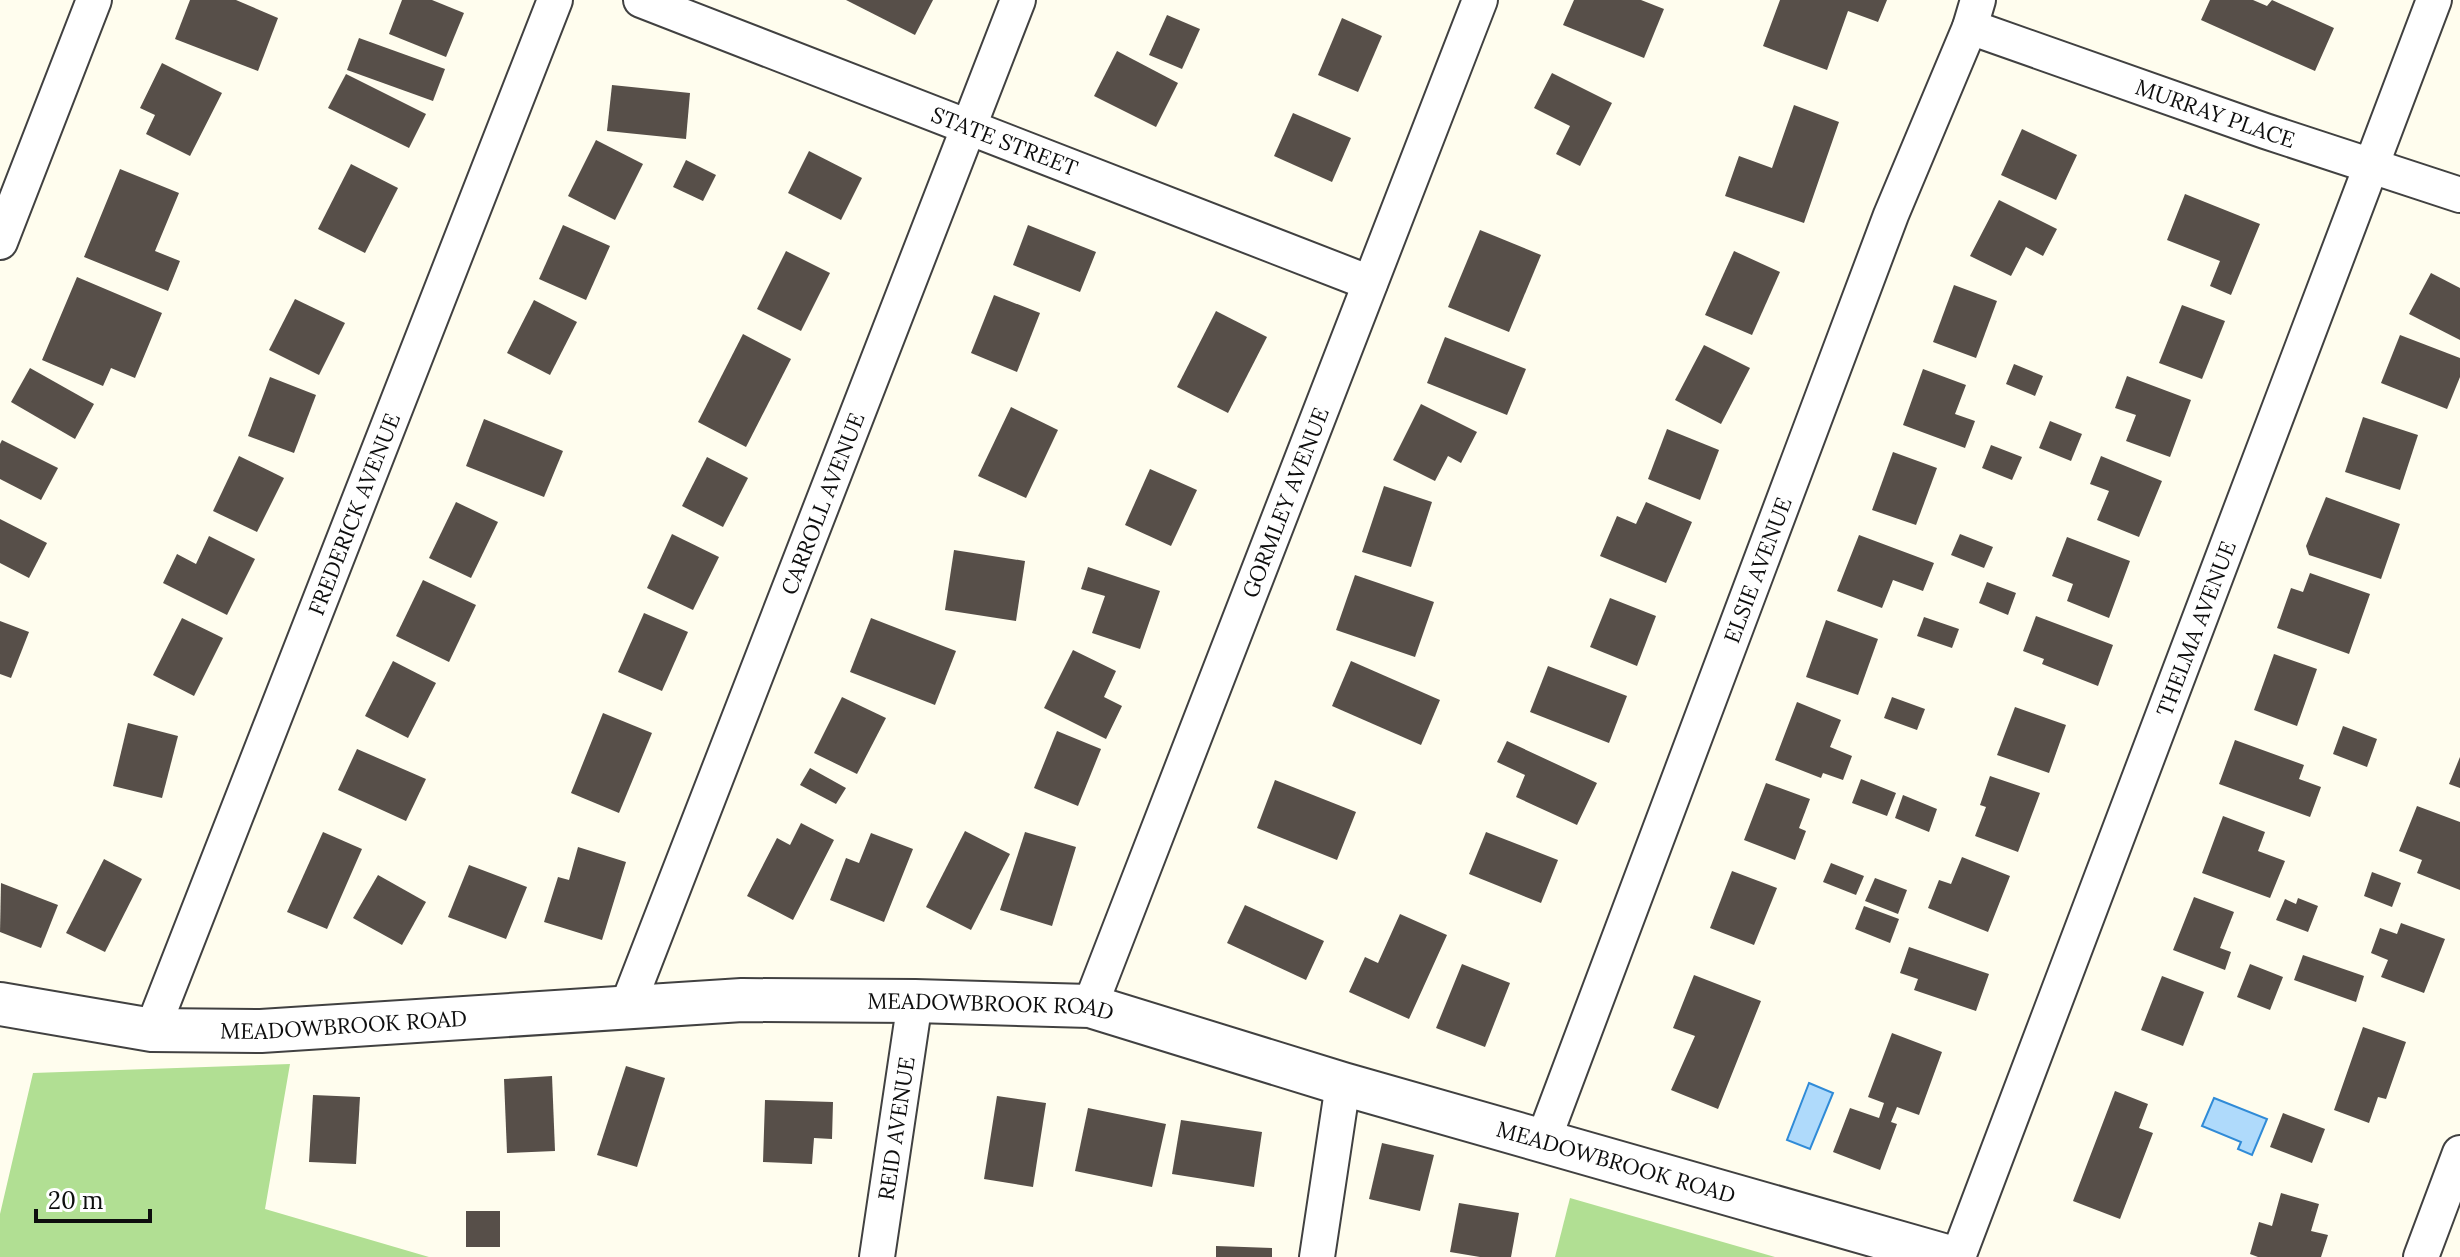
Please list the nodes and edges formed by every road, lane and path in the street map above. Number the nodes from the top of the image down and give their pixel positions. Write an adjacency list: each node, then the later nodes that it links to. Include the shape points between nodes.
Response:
1 (94, 0): 11 (street)
2 (555, 0): 17 (street, FREDERICK AVENUE)
3 (641, 0): 8 (street, STATE STREET)
4 (1018, 0): 8 (street, CARROLL AVENUE)
5 (1480, 0): 12 (street, GORMLEY AVENUE)
6 (2434, 0): 9 (street, THELMA AVENUE)
7 (1974, 14): 9 (street, MURRAY PLACE, via 2265,131); 19 (street, ELSIE AVENUE, via 1891,215)
8 (969, 127): 12 (street, STATE STREET); 16 (street, CARROLL AVENUE)
9 (2371, 164): 10 (street, MURRAY PLACE); 24 (street, THELMA AVENUE)
10 (2460, 195)
11 (0, 242)
12 (1370, 283): 15 (street, GORMLEY AVENUE)
13 (915, 1001): 15 (street, MEADOWBROOK ROAD); 16 (street, MEADOWBROOK ROAD, via 742,1000); 21 (street, REID AVENUE)
14 (0, 1004): 17 (street, MEADOWBROOK ROAD)
15 (1090, 1006): 18 (street, MEADOWBROOK ROAD)
16 (627, 1007): 17 (street, MEADOWBROOK ROAD, via 261,1031)
17 (152, 1030)
18 (1343, 1084): 19 (street, MEADOWBROOK ROAD); 22 (street)
19 (1543, 1141): 23 (street, MEADOWBROOK ROAD)
20 (2460, 1153): 25 (street)
21 (877, 1257)
22 (1317, 1257)
23 (1950, 1257)
24 (1958, 1257)
25 (2421, 1257)

